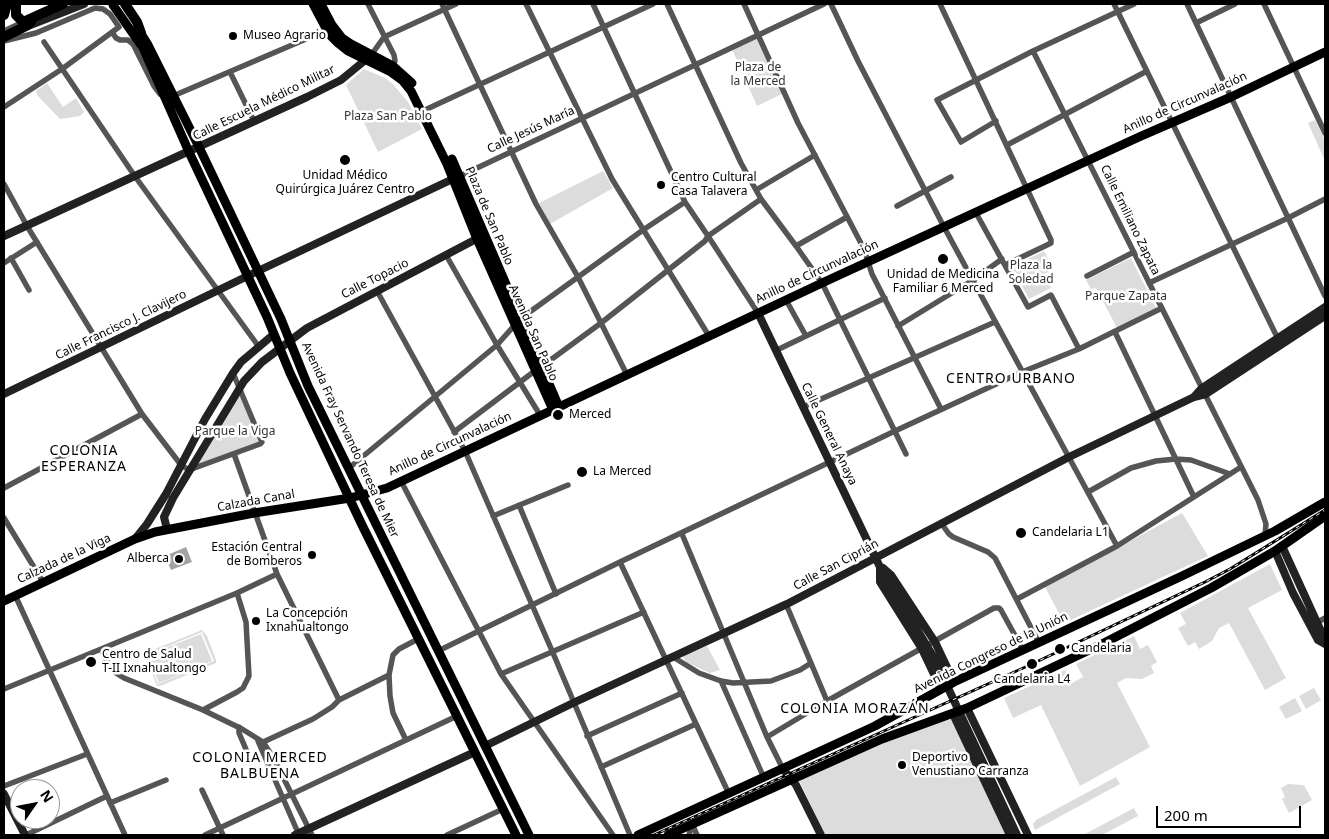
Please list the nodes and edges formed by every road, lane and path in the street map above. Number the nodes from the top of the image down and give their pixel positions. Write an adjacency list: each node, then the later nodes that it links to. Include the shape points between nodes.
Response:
1 (7, 4): 26 (highway)
2 (16, 4): 28 (highway, via 16,15)
3 (63, 4): 28 (highway)
4 (84, 4): 28 (street)
5 (117, 4): 33 (main road, Avenida Fray Servando Teresa de Mier); 53 (main road, Avenida Fray Servando Teresa de Mier)
6 (125, 4): 33 (highway)
7 (313, 4): 30 (main road)
8 (321, 4): 42 (main road, via 342,38)
9 (368, 4): 36 (street)
10 (456, 4): 24 (street)
11 (526, 4): 41 (street)
12 (593, 4): 29 (street)
13 (653, 4): 29 (street)
14 (667, 4): 43 (street)
15 (744, 4): 34 (street)
16 (824, 4): 34 (street, Calle Jesús María)
17 (831, 4): 76 (street)
18 (940, 4): 49 (street)
19 (1114, 4): 25 (street)
20 (1134, 4): 25 (street)
21 (1187, 4): 27 (street)
22 (1235, 4): 27 (street)
23 (1264, 4): 45 (street)
24 (443, 6): 36 (street); 50 (street)
25 (1117, 11): 39 (street); 47 (street)
26 (4, 15)
27 (1196, 23): 52 (street)
28 (25, 24): 31 (street); 35 (highway)
29 (604, 27): 41 (street); 51 (street)
30 (327, 30): 42 (main road, via 343,47); 48 (street)
31 (4, 31)
32 (112, 32): 37 (street, via 119,27 110,14 95,8 36,33); 46 (street); 53 (street, via 116,38 133,44 154,86)
33 (141, 33): 53 (main road, Avenida Fray Servando Teresa de Mier)
34 (758, 35): 43 (street, Calle Jesús María); 67 (street)
35 (4, 37)
36 (384, 37): 42 (street); 44 (street, via 395,58)
37 (4, 42)
38 (44, 42): 46 (street)
39 (1033, 51): 49 (street); 56 (street, Calle Emiliano Zapata)
40 (1325, 52): 45 (main road, Anillo de Circunvalación)
41 (549, 53): 50 (street); 57 (street)
42 (369, 57): 44 (main road, Plaza de San Pablo); 58 (street, Calle Escuela Médico Militar, via 341,80); 69 (main road, Plaza de San Pablo, via 407,86)
43 (695, 65): 51 (street, Calle Jesús María); 75 (street)
44 (394, 66): 55 (main road, Plaza de San Pablo, via 415,87)
45 (1294, 67): 52 (main road, Anillo de Circunvalación); 61 (street)
46 (62, 68): 54 (street); 70 (street)
47 (1147, 71): 56 (street); 60 (street)
48 (230, 72): 53 (street); 58 (street)
49 (976, 79): 59 (street); 59 (street, via 937,100 961,142)
50 (480, 86): 55 (street); 66 (street)
51 (634, 93): 57 (street, Calle Jesús María); 79 (street)
52 (1231, 97): 60 (main road, Anillo de Circunvalación); 83 (street)
53 (170, 98): 63 (main road, Avenida Fray Servando Teresa de Mier); 65 (main road, Avenida Fray Servando Teresa de Mier)
54 (4, 107)
55 (427, 109): 64 (main road, Plaza de San Pablo)
56 (1065, 114): 62 (street); 68 (street, Calle Emiliano Zapata)
57 (582, 118): 66 (street, Calle Jesús María); 86 (street, via 612,179)
58 (254, 121): 63 (street, Calle Escuela Médico Militar)
59 (996, 121): 62 (street)
60 (1172, 122): 68 (main road, Anillo de Circunvalación); 91 (street)
61 (1325, 133)
62 (1007, 145): 74 (street)
63 (199, 147): 65 (street, Calle Escuela Médico Militar); 100 (main road, Avenida Fray Servando Teresa de Mier)
64 (446, 148): 69 (main road); 71 (main road, Plaza de San Pablo)
65 (188, 152): 70 (street, Calle Escuela Médico Militar); 101 (main road, Avenida Fray Servando Teresa de Mier)
66 (511, 152): 71 (street, Calle Jesús María); 103 (street)
67 (815, 155): 75 (street); 82 (street)
68 (1089, 161): 74 (main road, Anillo de Circunvalación); 93 (street, Calle Emiliano Zapata)
69 (447, 164): 71 (main road, Plaza de San Pablo)
70 (134, 176): 84 (street, Calle Escuela Médico Militar); 108 (street)
71 (457, 177): 89 (main road, Plaza de San Pablo); 100 (street, Calle Jesús María)
72 (951, 177): 76 (street)
73 (4, 184): 84 (street)
74 (1027, 189): 81 (main road, Anillo de Circunvalación); 97 (street, via 1051,242)
75 (756, 190): 78 (street)
76 (926, 190): 80 (street); 85 (street)
77 (1325, 198): 83 (street)
78 (761, 199): 88 (street); 92 (street)
79 (684, 202): 86 (street); 88 (street)
80 (897, 206)
81 (976, 213): 85 (main road, Anillo de Circunvalación); 97 (street)
82 (847, 217): 92 (street); 96 (street)
83 (1288, 218): 91 (street); 110 (street)
84 (27, 226): 87 (street, Calle Escuela Médico Militar); 90 (street)
85 (944, 227): 96 (main road, Anillo de Circunvalación); 104 (street)
86 (643, 230): 99 (street); 103 (street)
87 (4, 236)
88 (708, 236): 99 (street); 115 (street)
89 (480, 237): 94 (street, Calle Topacio); 118 (main road, Plaza de San Pablo)
90 (37, 242): 95 (street); 130 (street)
91 (1232, 244): 106 (street); 127 (street)
92 (796, 246): 105 (street)
93 (1134, 252): 102 (street); 106 (street, Calle Emiliano Zapata)
94 (446, 255): 109 (street, Calle Topacio); 128 (street)
95 (11, 258): 98 (street); 107 (street)
96 (868, 262): 105 (main road, Anillo de Circunvalación); 111 (street)
97 (1004, 262): 104 (street); 132 (street, via 1028,307 1051,295)
98 (4, 263)
99 (667, 270): 120 (street); 124 (street)
100 (258, 271): 101 (street, Calle Jesús María); 123 (main road, via 276,326); 126 (main road, Avenida Fray Servando Teresa de Mier)
101 (248, 276): 108 (street, Calle Francisco J. Clavijero); 123 (main road, Avenida Fray Servando Teresa de Mier)
102 (1087, 276)
103 (578, 277): 118 (street); 120 (street)
104 (973, 280): 119 (street); 121 (street)
105 (822, 283): 112 (main road, Anillo de Circunvalación); 117 (street)
106 (1149, 283): 114 (street, Calle Emiliano Zapata)
107 (29, 290)
108 (218, 291): 129 (street); 130 (street, Calle Francisco J. Clavijero)
109 (376, 291): 126 (street, Calle Topacio); 144 (street)
110 (1325, 296)
111 (884, 298): 117 (street); 121 (street)
112 (786, 300): 115 (main road, Anillo de Circunvalación); 125 (street)
113 (1325, 307): 127 (street)
114 (1162, 308): 122 (street); 142 (street, Calle Emiliano Zapata)
115 (758, 313): 124 (main road, Anillo de Circunvalación); 133 (street, Calle General Anaya)
116 (1325, 316): 127 (street)
117 (840, 319): 125 (street); 139 (street)
118 (517, 321): 128 (street); 135 (main road, Plaza de San Pablo)
119 (995, 322): 134 (street); 136 (street)
120 (601, 323): 135 (street); 138 (street)
121 (898, 326): 134 (street)
122 (1115, 332): 132 (street); 150 (street)
123 (274, 334): 129 (street, Calzada de la Viga); 131 (main road, Avenida Fray Servando Teresa de Mier)
124 (709, 336): 138 (main road, Anillo de Circunvalación)
125 (806, 336): 133 (street)
126 (290, 339): 131 (street, Calle Topacio); 161 (main road, Avenida Fray Servando Teresa de Mier, via 308,386)
127 (1280, 342): 142 (street, Calle San Ciprián)
128 (497, 345): 140 (street); 144 (street)
129 (259, 347): 137 (street, Calzada de la Viga)
130 (101, 348): 143 (street, Calle Francisco J. Clavijero); 148 (street)
131 (279, 348): 141 (street, via 250,373); 170 (main road, Avenida Fray Servando Teresa de Mier)
132 (1079, 349): 136 (street)
133 (777, 350): 145 (street, Calle General Anaya)
134 (914, 357): 139 (street); 147 (street)
135 (538, 369): 140 (street); 146 (main road, Plaza de San Pablo)
136 (1022, 372): 147 (street); 156 (street)
137 (233, 373): 141 (street); 159 (street, Calzada de la Viga)
138 (627, 375): 146 (main road, Anillo de Circunvalación)
139 (868, 377): 145 (street); 151 (street)
140 (520, 382): 149 (street); 152 (street)
141 (239, 389): 154 (street, via 262,441); 162 (street)
142 (1204, 391): 150 (street, Calle San Ciprián); 160 (street, Calle Emiliano Zapata)
143 (4, 394)
144 (435, 397): 152 (street); 161 (street)
145 (803, 406): 158 (street, Calle General Anaya)
146 (556, 408): 149 (main road, Anillo de Circunvalación)
147 (941, 410): 151 (street)
148 (142, 414): 159 (street); 166 (street)
149 (540, 416): 153 (main road, Anillo de Circunvalación)
150 (1155, 416): 156 (street, Calle San Ciprián); 157 (street)
151 (895, 431): 155 (street); 158 (street)
152 (454, 432): 153 (street)
153 (464, 451): 164 (main road, Anillo de Circunvalación); 174 (street)
154 (234, 454): 162 (street); 173 (street)
155 (906, 454)
156 (1069, 457): 167 (street); 177 (street, Calle San Ciprián)
157 (1176, 458): 163 (street, via 1206,464); 167 (street, via 1131,468); 169 (street)
158 (831, 463): 179 (street); 184 (street, Calle General Anaya)
159 (181, 465): 162 (street); 181 (street, Calzada de la Viga)
160 (1241, 467): 163 (street); 180 (street, Calle Emiliano Zapata, via 1258,500 1266,524)
161 (348, 468): 168 (main road, Avenida Fray Servando Teresa de Mier)
162 (190, 470): 178 (street, via 164,517)
163 (1230, 474): 169 (street)
164 (401, 481): 168 (main road, Anillo de Circunvalación); 198 (street)
165 (568, 485): 172 (street)
166 (4, 488)
167 (1088, 492): 182 (street)
168 (362, 495): 170 (main road, Anillo de Circunvalación); 207 (main road, Avenida Fray Servando Teresa de Mier)
169 (1194, 497): 182 (street)
170 (350, 498): 173 (main road, Calzada Canal); 200 (main road, Avenida Fray Servando Teresa de Mier)
171 (1325, 502): 180 (main road, Avenida Congreso de la Unión)
172 (519, 505): 174 (street); 190 (street)
173 (254, 513): 178 (main road, Calzada Canal); 187 (street)
174 (493, 516): 195 (street)
175 (1325, 516): 183 (main road)
176 (4, 518): 188 (street)
177 (941, 523): 184 (street, Calle San Ciprián); 192 (street, via 949,534 995,558)
178 (167, 529): 181 (main road, Calzada de la Viga)
179 (682, 534): 185 (street); 199 (street)
180 (1265, 535): 203 (main road, Avenida Congreso de la Unión)
181 (135, 539): 188 (main road, Calzada de la Viga)
182 (1117, 546): 192 (street)
183 (1279, 549): 197 (street); 202 (street, via 1293,593 1318,640); 223 (main road, via 1132,629)
184 (876, 556): 186 (street, Calle General Anaya); 194 (street, Calle San Ciprián)
185 (620, 562): 190 (street); 196 (street)
186 (880, 565): 201 (street, Calle General Anaya, via 891,575); 205 (street, Calle General Anaya, via 880,582); 272 (street, Calle General Anaya, via 934,658)
187 (277, 574): 189 (street); 220 (street)
188 (43, 582): 191 (main road, Calzada de la Viga)
189 (237, 593): 204 (street); 224 (street, via 246,622 249,676 243,688)
190 (556, 594): 195 (street)
191 (15, 595): 193 (main road, Calzada de la Viga); 211 (street)
192 (1017, 599): 203 (street)
193 (4, 601)
194 (786, 604): 199 (street, Calle San Ciprián); 210 (street)
195 (532, 605): 198 (street); 208 (street)
196 (644, 612): 208 (street); 209 (street)
197 (1322, 620): 202 (street)
198 (479, 632): 207 (street); 212 (street)
199 (724, 633): 209 (street, Calle San Ciprián); 216 (street)
200 (420, 638): 213 (street, via 399,649 391,661); 226 (main road, Avenida Fray Servando Teresa de Mier)
201 (934, 642): 205 (street); 206 (street, via 997,608); 215 (street, Calle General Anaya)
202 (1325, 642)
203 (1039, 643): 206 (main road, Avenida Congreso de la Unión)
204 (101, 649): 211 (street); 224 (street, via 116,673)
205 (922, 649): 218 (street, Calle General Anaya); 221 (street)
206 (1023, 650): 215 (main road, Avenida Congreso de la Unión)
207 (438, 652): 234 (main road, Avenida Fray Servando Teresa de Mier)
208 (553, 653): 212 (street); 222 (street)
209 (670, 658): 214 (street); 219 (street); 222 (street, Calle San Ciprián)
210 (811, 663): 216 (street, via 771,681); 221 (street)
211 (50, 671): 217 (street); 236 (street)
212 (501, 674): 227 (street)
213 (389, 675): 220 (street); 232 (street, via 393,714)
214 (721, 681): 216 (street); 240 (street)
215 (954, 682): 218 (main road, Avenida Congreso de la Unión)
216 (745, 683): 231 (street)
217 (4, 689)
218 (941, 689): 239 (main road, Avenida Congreso de la Unión, via 888,720)
219 (682, 693): 228 (street); 230 (street)
220 (339, 700): 233 (street, via 313,719)
221 (827, 701): 231 (street)
222 (573, 703): 227 (street, Calle San Ciprián); 230 (street)
223 (967, 708): 225 (main road); 273 (street)
224 (203, 710): 229 (street)
225 (952, 714): 241 (main road, via 894,734); 271 (street)
226 (458, 716): 232 (street); 235 (main road, Avenida Fray Servando Teresa de Mier)
227 (534, 722): 234 (street, Calle San Ciprián); 264 (street)
228 (696, 724): 238 (street); 247 (street)
229 (239, 727): 233 (street); 237 (street)
230 (587, 736): 238 (street)
231 (767, 737): 239 (street)
232 (406, 740): 246 (street)
233 (261, 743): 246 (street, via 273,757); 249 (street)
234 (485, 746): 263 (main road, Avenida Fray Servando Teresa de Mier)
235 (475, 752): 251 (main road, Avenida Fray Servando Teresa de Mier); 255 (street)
236 (87, 754): 243 (street); 248 (street)
237 (251, 761)
238 (601, 767): 265 (street)
239 (783, 769): 240 (main road, Avenida Congreso de la Unión); 241 (street)
240 (764, 778): 247 (main road, Avenida Congreso de la Unión)
241 (792, 779): 252 (main road); 270 (street)
242 (166, 780): 250 (street)
243 (4, 786)
244 (202, 790): 254 (street)
245 (4, 794): 256 (street)
246 (291, 794): 249 (street); 255 (street)
247 (729, 794): 252 (main road); 266 (main road, Avenida Congreso de la Unión)
248 (107, 796): 250 (street); 256 (street)
249 (282, 798): 254 (street); 260 (street)
250 (110, 803): 257 (street)
251 (503, 809): 261 (street); 262 (main road, Avenida Fray Servando Teresa de Mier)
252 (721, 811): 253 (main road)
253 (692, 824): 267 (main road); 268 (street); 269 (street)
254 (220, 828): 258 (street); 259 (street)
255 (310, 832): 260 (street)
256 (26, 835)
257 (125, 835)
258 (206, 835)
259 (223, 835)
260 (298, 835)
261 (447, 835)
262 (516, 835)
263 (529, 835)
264 (613, 835)
265 (630, 835)
266 (638, 835)
267 (668, 835)
268 (689, 835)
269 (697, 835)
270 (821, 835)
271 (1010, 835)
272 (1017, 835)
273 (1028, 835)

